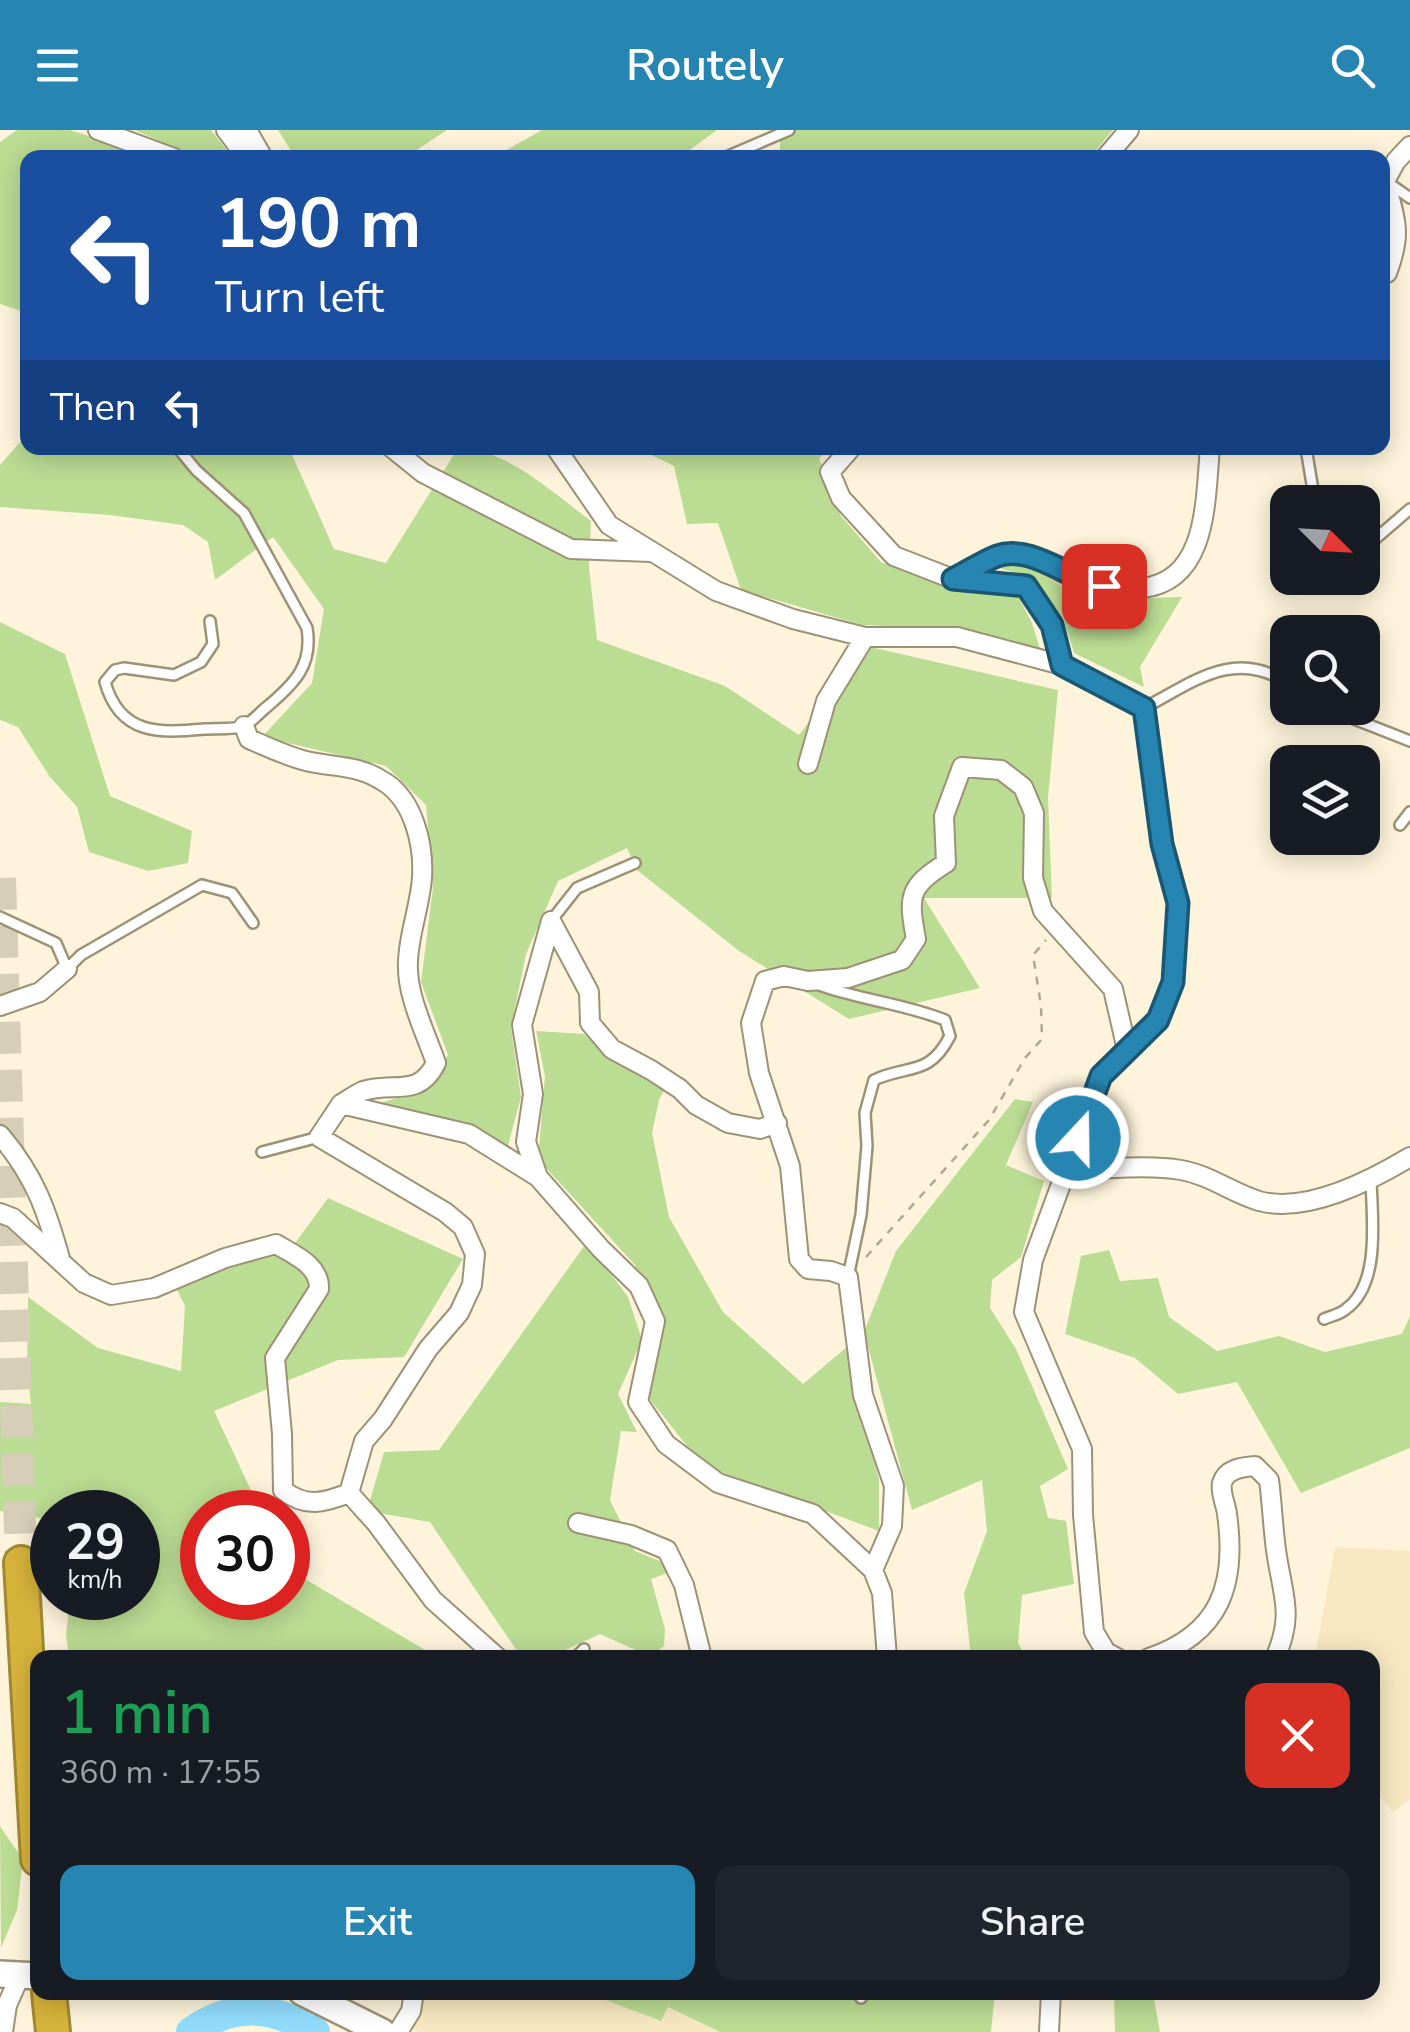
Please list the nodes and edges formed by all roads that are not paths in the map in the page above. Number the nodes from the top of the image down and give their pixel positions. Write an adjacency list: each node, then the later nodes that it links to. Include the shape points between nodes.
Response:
1 (98, 130): 5 (street)
2 (789, 130): 6 (lane)
3 (1128, 130): 7 (street)
4 (1410, 146): 8 (street)
5 (152, 150)
6 (743, 150)
7 (1112, 150)
8 (1390, 172)
9 (1390, 201): 10 (street, via 1398,227)
10 (1390, 266)
11 (184, 455): 28 (lane, via 244,513 307,628 305,666)
12 (401, 455): 20 (street, via 571,549)
13 (561, 455): 20 (street, via 609,525)
14 (845, 455): 21 (street, via 830,472 841,498 894,556)
15 (1209, 455): 21 (street, via 1192,555 1178,574 1156,586 1126,590 1082,582 1034,556 1000,555)
16 (1307, 455): 17 (lane)
17 (1312, 485)
18 (1410, 509): 19 (lane)
19 (1380, 535)
20 (651, 552): 23 (street, via 716,591)
21 (953, 579): 24 (street, via 1026,586 1052,625)
22 (210, 621): 28 (lane, via 213,644 202,662 174,676 124,668 104,682 109,697 155,733)
23 (865, 637): 24 (street, via 957,637); 30 (street, via 826,701)
24 (1062, 665): 26 (street)
25 (1270, 671): 26 (lane, via 1240,665 1207,674)
26 (1144, 708): 40 (street, via 1162,844 1178,903 1173,982 1158,1020)
27 (1368, 725): 29 (lane)
28 (244, 726): 41 (street, via 249,738 280,752 352,766 384,782 402,796 416,826 422,876 410,986 436,1063 416,1086 364,1091)
29 (1410, 742)
30 (808, 764)
31 (1410, 812): 32 (lane)
32 (1400, 825)
33 (635, 863): 35 (lane, via 576,888)
34 (0, 917): 37 (lane, via 56,943)
35 (551, 921): 42 (street, via 589,992 590,1023 612,1050 728,1124); 48 (street, via 522,1025 534,1094 526,1142)
36 (253, 923): 37 (lane, via 232,893 202,884)
37 (66, 969): 39 (street, via 40,992)
38 (808, 981): 40 (street, via 848,978 902,960 916,939 910,904 919,880 946,863 944,816 962,767 1001,770 1022,787 1034,813 1033,878 1043,911 1113,989); 42 (street, via 766,981 750,1024); 52 (lane, via 945,1020 950,1036 940,1056 917,1070 874,1080 865,1113 862,1215)
39 (0, 1006)
40 (1127, 1050): 47 (street, via 1101,1076)
41 (341, 1104): 44 (street); 48 (street, via 468,1134)
42 (778, 1123): 52 (street, via 790,1166 799,1259 808,1270)
43 (0, 1136): 51 (street, via 28,1169)
44 (319, 1137): 45 (lane); 54 (street, via 444,1212 463,1227 476,1254 459,1313 364,1442)
45 (262, 1152)
46 (1410, 1157): 49 (street)
47 (1066, 1170): 49 (street, via 1179,1170 1260,1202 1310,1202); 61 (street, via 1033,1260 1024,1312 1082,1449 1094,1632)
48 (538, 1176): 57 (street, via 639,1286 655,1321 638,1402 666,1444 718,1483 813,1514)
49 (1371, 1180): 53 (lane, via 1374,1252 1368,1277 1348,1308)
50 (0, 1213): 51 (street)
51 (61, 1262): 54 (street, via 110,1296 154,1288 276,1244 310,1265 319,1289 274,1358 283,1490 321,1504)
52 (848, 1277): 57 (street, via 863,1395 894,1486 892,1526)
53 (1324, 1319)
54 (349, 1494): 58 (street, via 434,1600)
55 (578, 1523): 59 (street, via 667,1550 684,1585)
56 (21, 1563): 64 (highway)
57 (873, 1570): 60 (street, via 882,1593)
58 (489, 1650)
59 (700, 1650)
60 (886, 1650)
61 (1105, 1650)
62 (1172, 1650): 63 (street, via 1199,1632 1222,1600 1228,1546 1222,1484 1239,1467 1254,1466 1269,1480 1288,1600)
63 (1279, 1650)
64 (30, 1720)
65 (19, 1976): 70 (street)
66 (50, 2000): 71 (highway)
67 (318, 2000): 72 (main road)
68 (413, 2000): 73 (street)
69 (1051, 2000): 74 (street)
70 (3, 2032)
71 (53, 2032)
72 (382, 2032)
73 (398, 2032)
74 (1049, 2032)

